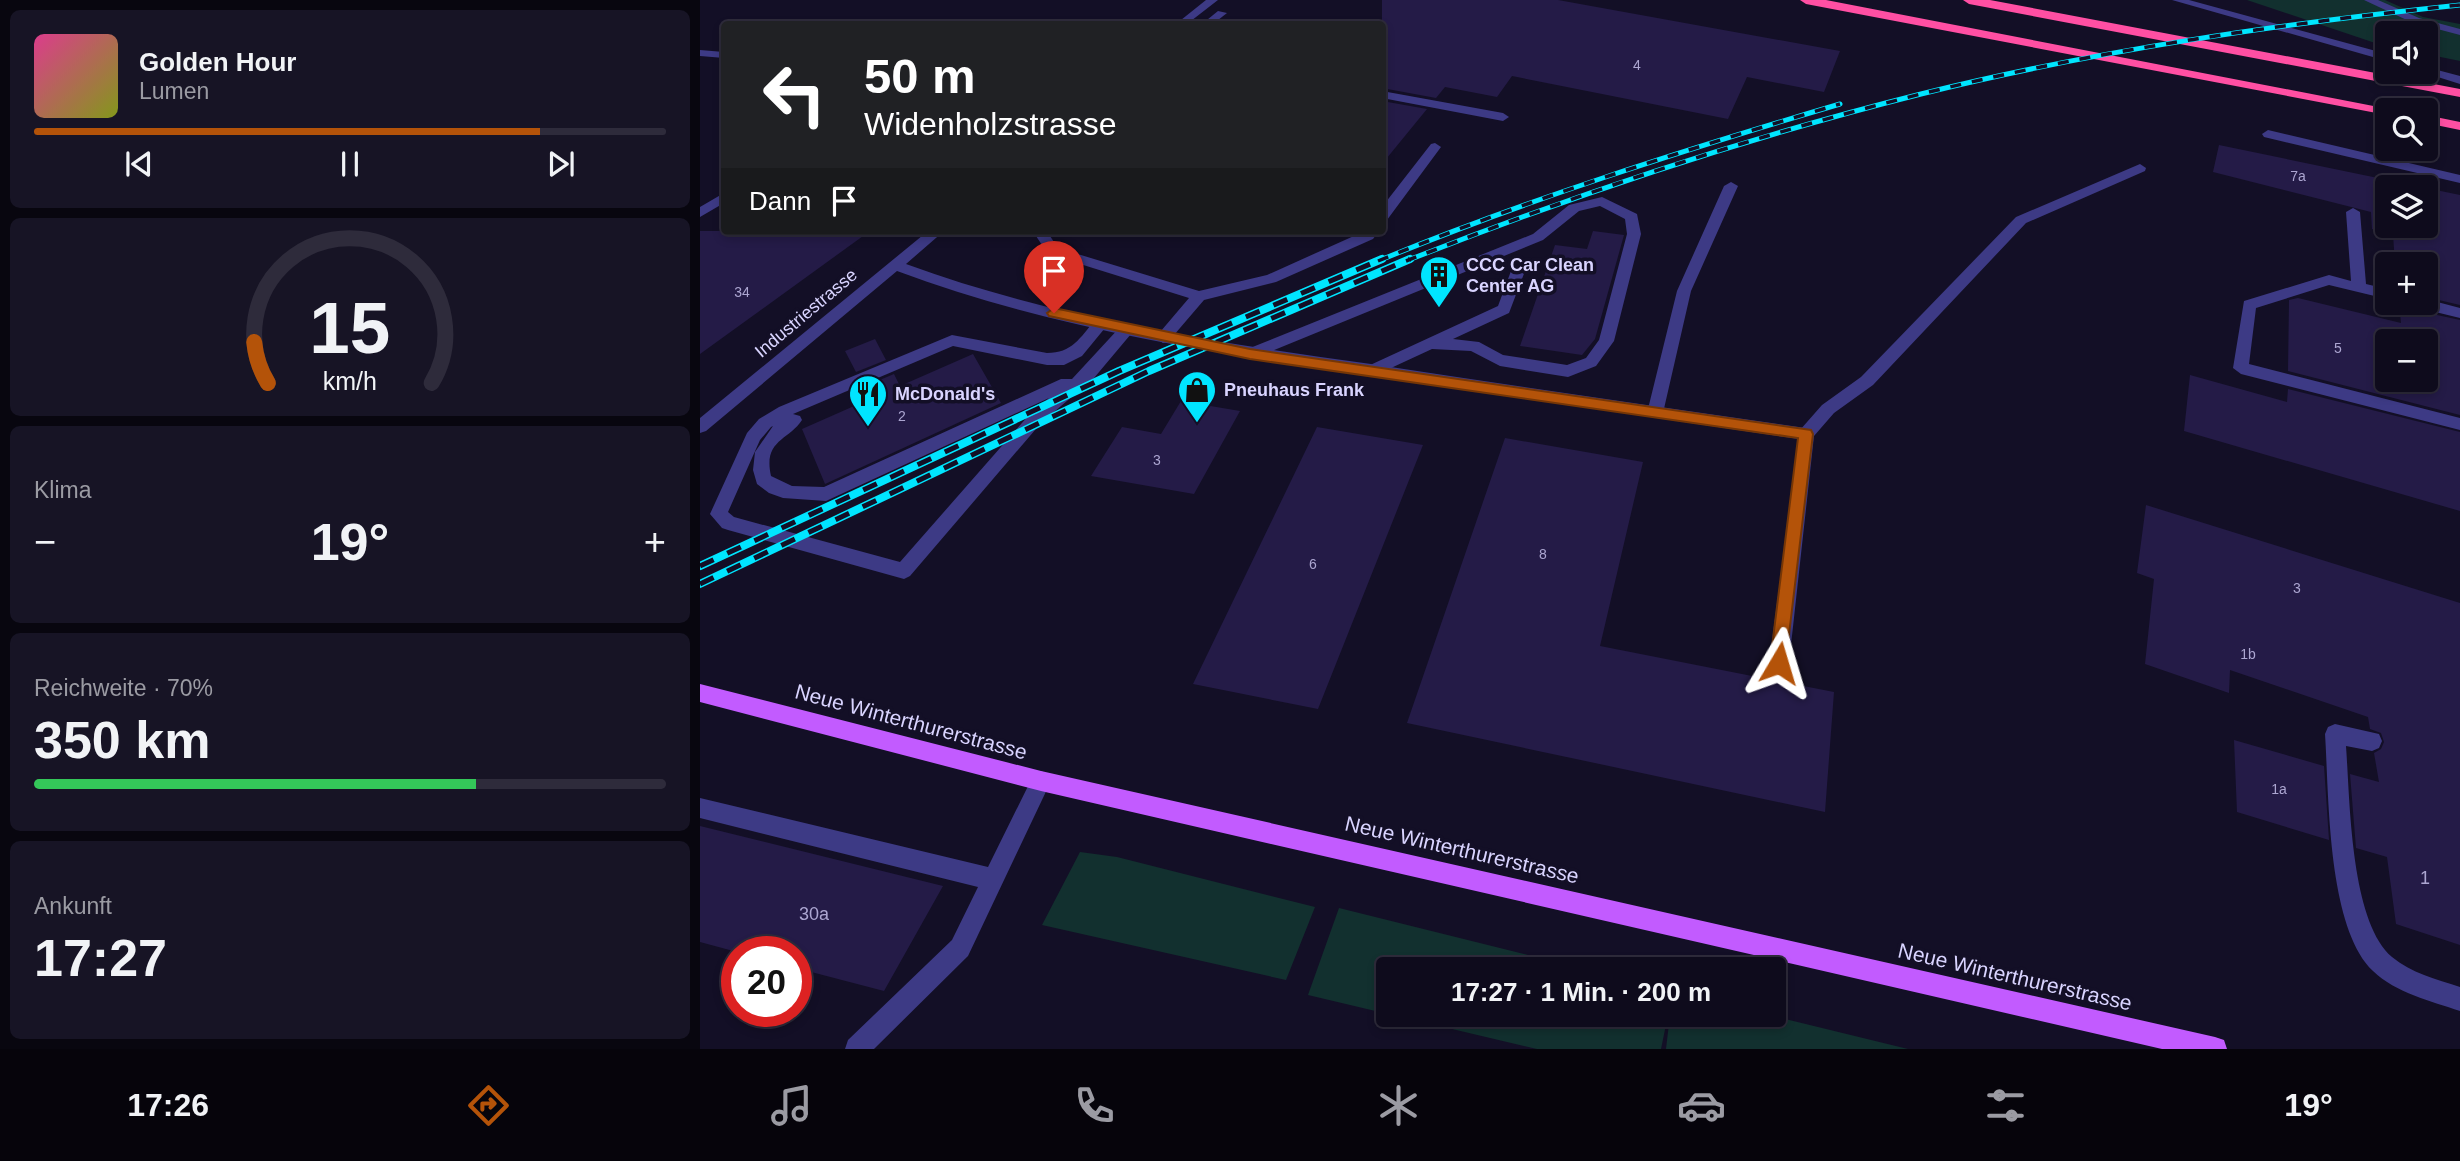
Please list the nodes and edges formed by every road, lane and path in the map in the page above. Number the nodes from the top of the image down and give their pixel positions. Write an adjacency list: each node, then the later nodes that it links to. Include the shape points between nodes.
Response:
1 (1213, 0): 7 (street)
2 (1806, 0): 17 (highway)
3 (1969, 0): 15 (highway)
4 (2177, 0): 12 (street)
5 (2369, 0): 9 (street, via 2415,20)
6 (1222, 13): 8 (street)
7 (1185, 21)
8 (1211, 21)
9 (2460, 32)
10 (700, 53): 11 (street)
11 (721, 55)
12 (2375, 55)
13 (2438, 74): 14 (street)
14 (2460, 80)
15 (2460, 93)
16 (1386, 95): 18 (street)
17 (2375, 109)
18 (1503, 117)
19 (2438, 121): 20 (highway)
20 (2460, 126)
21 (2268, 134): 24 (street)
22 (1435, 147): 27 (street)
23 (2140, 168): 52 (street, via 2021,220 1867,381 1828,409)
24 (2460, 178)
25 (1731, 186): 49 (street, via 1684,291)
26 (721, 200): 29 (street)
27 (1386, 212)
28 (2353, 212): 35 (street)
29 (700, 213)
30 (932, 235): 33 (street, Industriestrasse)
31 (1043, 235): 37 (street, via 1053,251)
32 (1369, 235): 37 (street, via 1271,279)
33 (894, 265): 40 (street, via 951,286); 48 (street, Industriestrasse)
34 (1518, 271): 44 (street, via 1504,309)
35 (2359, 287): 36 (street); 50 (street, via 2329,280 2249,306 2241,368)
36 (2375, 291)
37 (1199, 296): 42 (street)
38 (2438, 308): 39 (street)
39 (2460, 313)
40 (1100, 324): 41 (street); 43 (street, via 1077,352 1064,359)
41 (1126, 330): 42 (street); 47 (street)
42 (1163, 338): 45 (street)
43 (974, 342): 47 (street, via 782,426 768,442 761,465 763,480 775,489 826,494); 47 (street, via 958,339 938,345 765,423 748,444 719,514 728,523 904,571 1035,419)
44 (1429, 343): 45 (street, via 1474,346 1500,360 1568,371 1591,362 1606,341 1634,234 1632,217 1602,201 1574,208 1538,237); 46 (street)
45 (1250, 354): 46 (street)
46 (1373, 370): 49 (street)
47 (1087, 374)
48 (708, 412): 51 (street, Industriestrasse)
49 (1654, 413): 52 (street)
50 (2460, 424)
51 (700, 428)
52 (1806, 434): 53 (street)
53 (1779, 663)
54 (700, 693): 56 (main road, Neue Winterthurerstrasse)
55 (2372, 741): 59 (street, via 2334,734 2351,901 2361,932 2374,956 2397,975)
56 (1041, 781): 58 (street); 61 (main road, Neue Winterthurerstrasse)
57 (700, 808): 58 (street)
58 (994, 880): 60 (street, via 960,947)
59 (2460, 999)
60 (857, 1049)
61 (2216, 1049)

